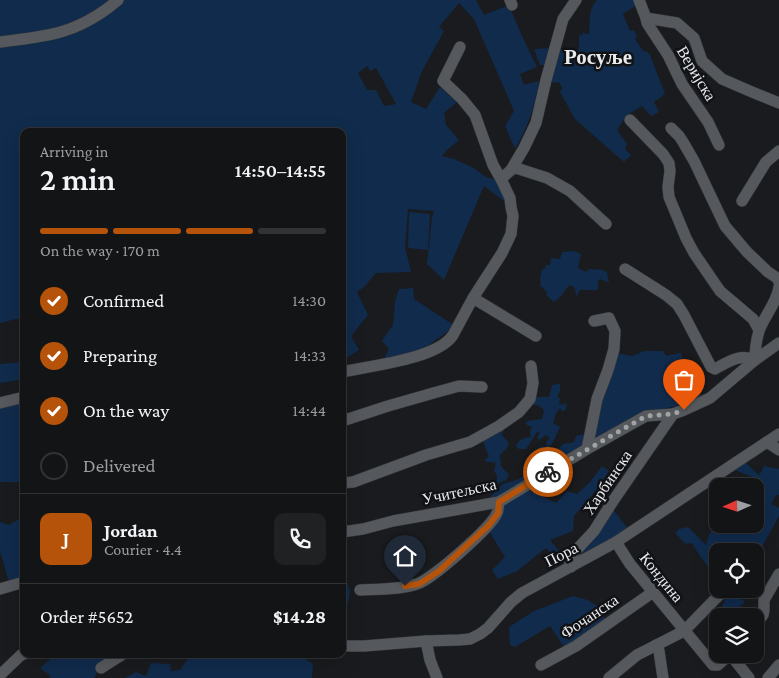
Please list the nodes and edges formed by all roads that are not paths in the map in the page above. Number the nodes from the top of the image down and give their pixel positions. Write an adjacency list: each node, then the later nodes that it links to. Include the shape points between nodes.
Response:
1 (118, 0): 5 (street, via 76,27 44,36)
2 (576, 0): 12 (street, via 563,19 536,123)
3 (639, 0): 4 (street, Веријска)
4 (646, 18): 7 (street, via 677,23 694,38 702,61 722,79); 10 (street, Веријска)
5 (0, 42)
6 (460, 47): 13 (street, via 443,81 475,115)
7 (779, 103)
8 (630, 120): 21 (street, via 669,163 670,197 694,253 720,291 753,319)
9 (671, 128): 17 (street, via 694,161 725,226)
10 (719, 146)
11 (779, 152): 14 (street, via 766,162)
12 (511, 170): 13 (street); 15 (street, via 516,168 547,178 570,191)
13 (501, 179): 19 (street, via 512,207 511,234)
14 (742, 201)
15 (606, 224)
16 (625, 268): 24 (street, via 676,304 711,367 715,369 742,357)
17 (779, 282)
18 (779, 287): 21 (street)
19 (473, 298): 22 (street); 26 (street, via 453,335 445,343 403,360)
20 (594, 322): 34 (street, via 609,318 615,331 614,349 597,399)
21 (759, 330): 24 (street)
22 (536, 336)
23 (779, 343): 24 (street, Учитељска)
24 (755, 360): 30 (street, Учитељска, via 710,398)
25 (530, 366): 36 (street, via 533,383 530,399 500,426 470,442)
26 (346, 371)
27 (482, 387): 31 (street, via 459,386)
28 (20, 398): 29 (street)
29 (0, 403)
30 (673, 414): 34 (street, Учитељска, via 646,416); 40 (street, Харбинска, via 594,531 569,558)
31 (346, 420)
32 (779, 434): 33 (street, Пора)
33 (767, 442): 35 (street); 39 (street, Пора)
34 (587, 449): 37 (street, Учитељска)
35 (779, 450)
36 (346, 483)
37 (499, 502): 38 (street, Учитељска); 44 (street, via 498,513 489,525 426,580 391,589)
38 (346, 531)
39 (616, 542): 40 (street, Пора); 45 (street, Кондина)
40 (570, 566): 49 (street, Пора, via 517,597 475,637)
41 (779, 574): 47 (street)
42 (20, 583): 43 (street)
43 (0, 589)
44 (360, 590)
45 (653, 592): 48 (street, Кондина); 57 (street, Фочанска, via 576,646)
46 (716, 598): 48 (street, Кондина)
47 (762, 608)
48 (684, 631): 50 (street, Кондина); 54 (street)
49 (426, 640): 51 (street, Пора); 60 (street)
50 (656, 645): 61 (street, Кондина); 62 (street)
51 (346, 646)
52 (20, 656): 59 (street)
53 (116, 658): 58 (street)
54 (709, 660)
55 (737, 663): 63 (street)
56 (779, 665): 64 (street)
57 (541, 666)
58 (101, 668)
59 (0, 675)
60 (437, 678)
61 (609, 678)
62 (663, 678)
63 (749, 678)
64 (768, 678)

